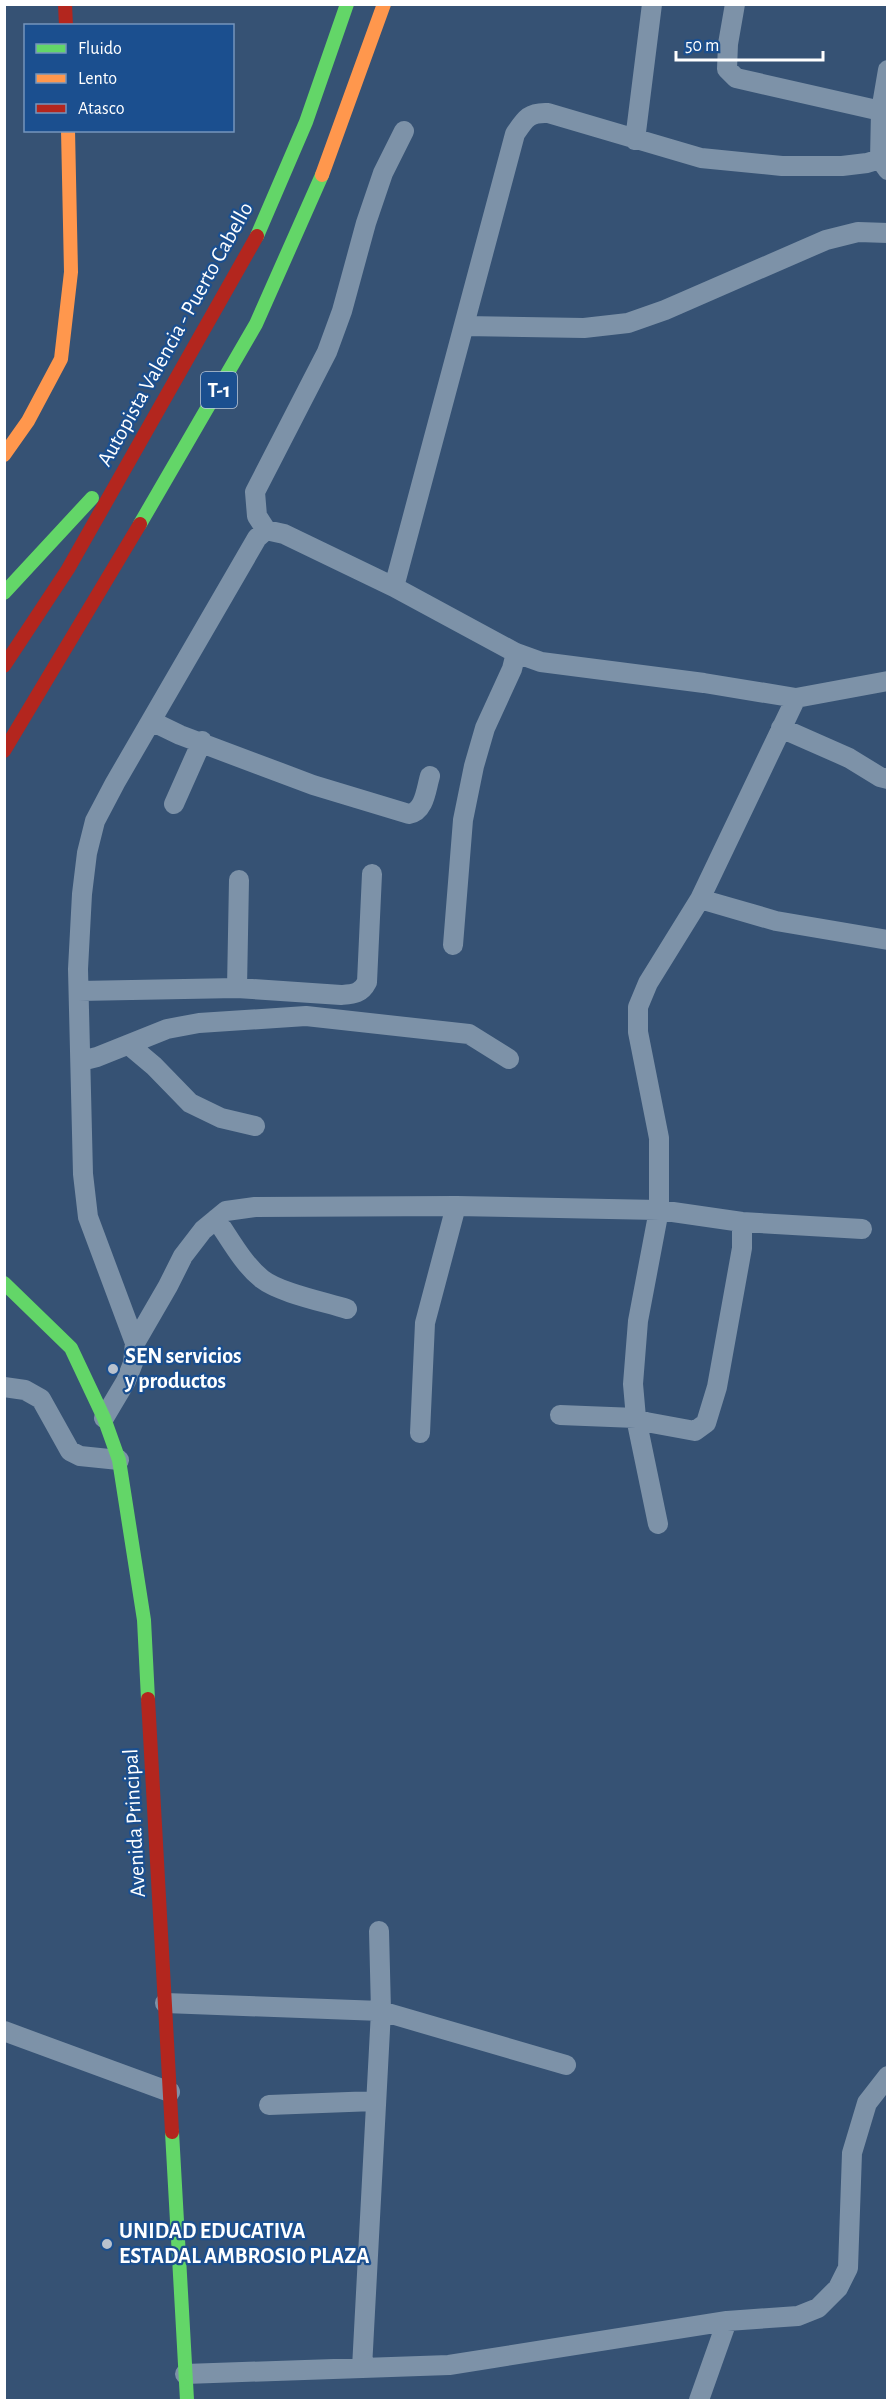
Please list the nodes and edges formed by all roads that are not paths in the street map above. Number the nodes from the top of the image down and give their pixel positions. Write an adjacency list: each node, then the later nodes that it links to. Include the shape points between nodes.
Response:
1 (65, 4): 6 (main road)
2 (347, 4): 15 (main road, Autopista Valencia - Puerto Cabello / T-1, via 306,122 254,244)
3 (384, 4): 27 (main road, T-1, via 318,187 256,324)
4 (652, 4): 11 (street)
5 (735, 4): 8 (street, via 727,69 736,78)
6 (66, 24)
7 (888, 70): 8 (street)
8 (881, 111): 12 (street)
9 (404, 131): 17 (street, via 383,173 327,352 255,492 257,516)
10 (68, 132): 16 (main road, via 71,272 61,359 28,421)
11 (635, 140): 12 (street, via 701,158 759,166); 14 (street, via 548,113 535,112 525,118 515,134)
12 (884, 164)
13 (888, 233): 14 (street, via 858,232 826,240 628,323 584,328)
14 (464, 326): 18 (street)
15 (140, 442): 19 (main road); 21 (main road, Autopista Valencia - Puerto Cabello / T-1, via 68,569)
16 (4, 455)
17 (266, 530): 18 (street, via 284,534); 24 (street, via 257,538)
18 (394, 587): 20 (street)
19 (4, 593)
20 (516, 653): 23 (street, via 541,662); 35 (street, via 485,728 472,777 463,820)
21 (4, 666)
22 (888, 681): 23 (street)
23 (796, 698): 25 (street)
24 (151, 722): 26 (street); 37 (street, via 95,821 82,894)
25 (781, 728): 29 (street); 33 (street)
26 (202, 741): 28 (street, via 313,784 409,814 416,813 421,806); 30 (street)
27 (4, 751)
28 (430, 776)
29 (888, 779)
30 (174, 804)
31 (372, 874): 36 (street, via 364,989 341,995)
32 (240, 880): 36 (street)
33 (700, 899): 34 (street, via 776,921); 43 (street, via 648,983 638,1007 638,1032 659,1138)
34 (888, 940)
35 (453, 945)
36 (237, 988): 37 (street)
37 (79, 991): 40 (street)
38 (129, 1045): 39 (street, via 166,1029 199,1023 306,1016 469,1034); 40 (street); 41 (street, via 190,1103 221,1118)
39 (509, 1059)
40 (81, 1061): 49 (street, via 83,1174 88,1217)
41 (255, 1126)
42 (456, 1206): 43 (street); 44 (street, via 255,1208 226,1211); 54 (street, via 425,1323)
43 (659, 1210): 45 (street); 53 (street, via 638,1321 633,1384)
44 (216, 1219): 48 (street, via 262,1279); 49 (street, via 183,1256)
45 (742, 1222): 46 (street); 53 (street, via 738,1272 717,1387 706,1424 695,1431)
46 (862, 1229)
47 (4, 1283): 52 (main road, Avenida Principal, via 71,1348)
48 (347, 1309)
49 (135, 1342): 52 (street, via 126,1381)
50 (4, 1387): 55 (street, via 26,1390 40,1399 70,1451 80,1456)
51 (560, 1415): 53 (street)
52 (104, 1418): 55 (main road, Avenida Principal)
53 (636, 1418): 56 (street)
54 (420, 1433)
55 (119, 1460): 58 (main road, Avenida Principal, via 144,1620)
56 (658, 1524)
57 (379, 1931): 59 (street)
58 (165, 2003): 59 (street); 63 (main road, Avenida Principal)
59 (381, 2011): 61 (street); 64 (street)
60 (4, 2031): 63 (street)
61 (566, 2065)
62 (888, 2076): 66 (street, via 867,2103 852,2153 848,2268 838,2288 818,2308 798,2316)
63 (170, 2092): 68 (main road, Avenida Principal)
64 (375, 2101): 65 (street); 67 (street)
65 (269, 2105)
66 (727, 2321): 67 (street, via 449,2365); 70 (street)
67 (362, 2368): 68 (street)
68 (185, 2374): 69 (main road, Avenida Principal)
69 (188, 2400)
70 (699, 2400)

